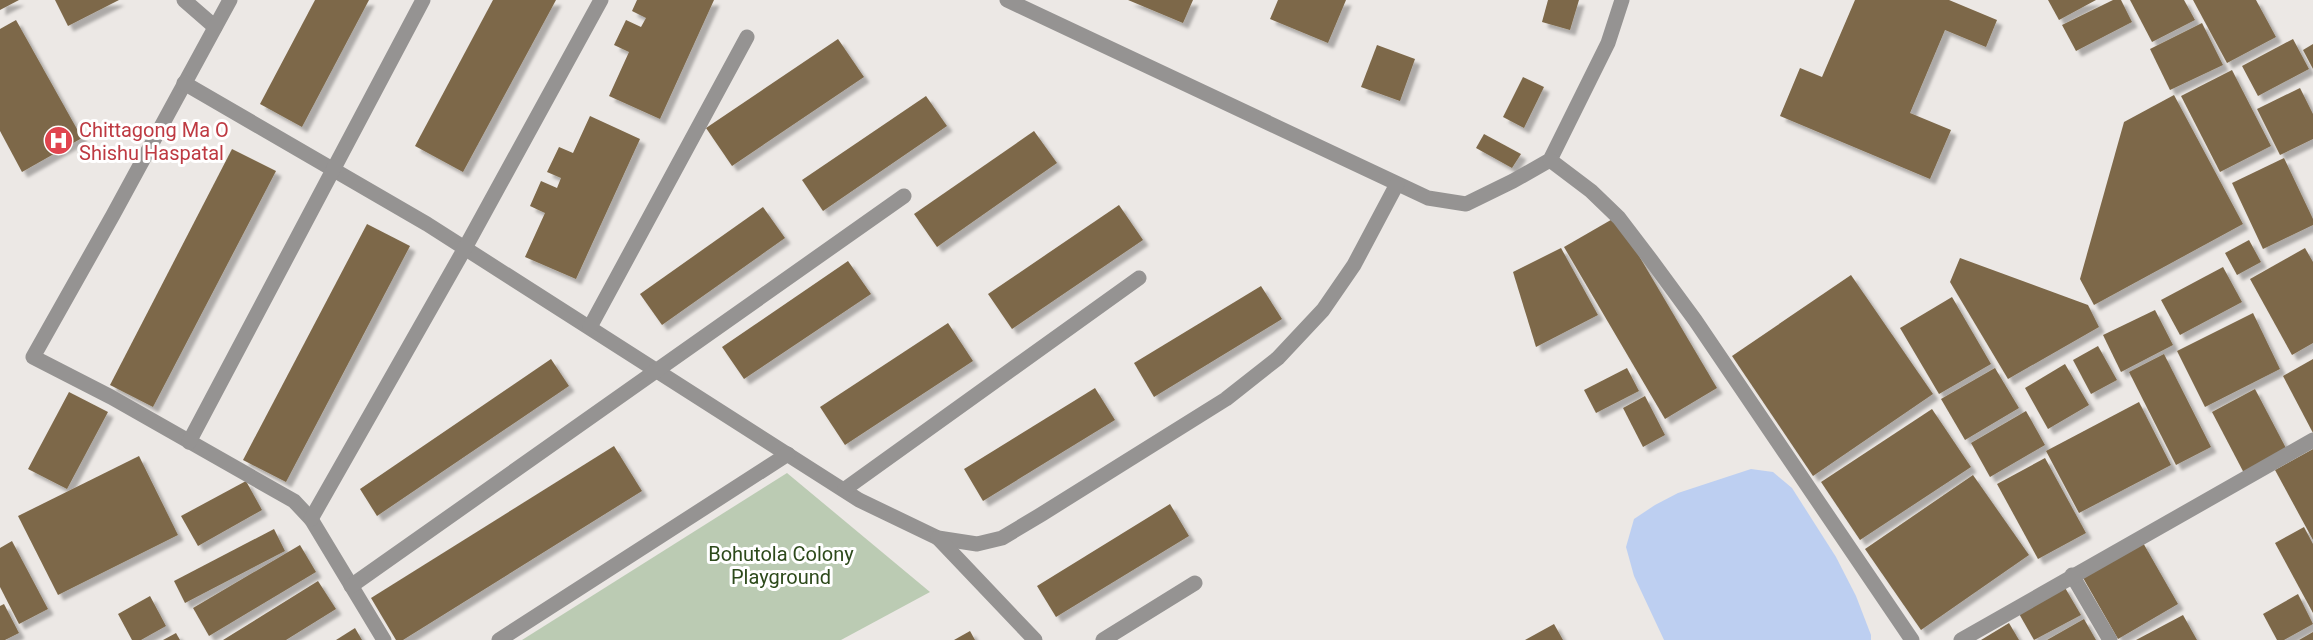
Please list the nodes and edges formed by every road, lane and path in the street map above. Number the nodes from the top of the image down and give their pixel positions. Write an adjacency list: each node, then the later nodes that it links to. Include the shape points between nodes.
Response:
1 (184, 0): 7 (street)
2 (230, 0): 7 (street)
3 (423, 0): 11 (street)
4 (601, 0): 14 (street)
5 (1006, 0): 12 (street)
6 (1622, 0): 10 (street, via 1608,43)
7 (216, 27): 9 (street)
8 (747, 37): 16 (street)
9 (184, 83): 11 (street); 19 (street, via 33,357)
10 (1550, 160): 12 (street, via 1466,204 1428,198); 31 (street, via 1619,218 1645,252)
11 (333, 170): 14 (street); 19 (street)
12 (1397, 184): 23 (street, via 1354,265 1323,310 1278,358 1226,399 1002,538 977,544)
13 (904, 196): 17 (street)
14 (465, 248): 16 (street); 22 (street)
15 (1139, 278): 21 (street)
16 (590, 327): 17 (street)
17 (657, 369): 20 (street); 26 (street)
18 (2313, 440): 24 (street)
19 (189, 442): 22 (street, via 294,501)
20 (788, 454): 21 (street); 28 (street)
21 (845, 489): 23 (street, via 859,500)
22 (310, 519): 26 (street)
23 (938, 538): 29 (street)
24 (2072, 575): 32 (street); 33 (street)
25 (1195, 583): 30 (street)
26 (351, 586): 27 (street)
27 (384, 640)
28 (499, 640)
29 (1035, 640)
30 (1104, 640)
31 (1912, 640)
32 (1961, 640)
33 (2110, 640)

